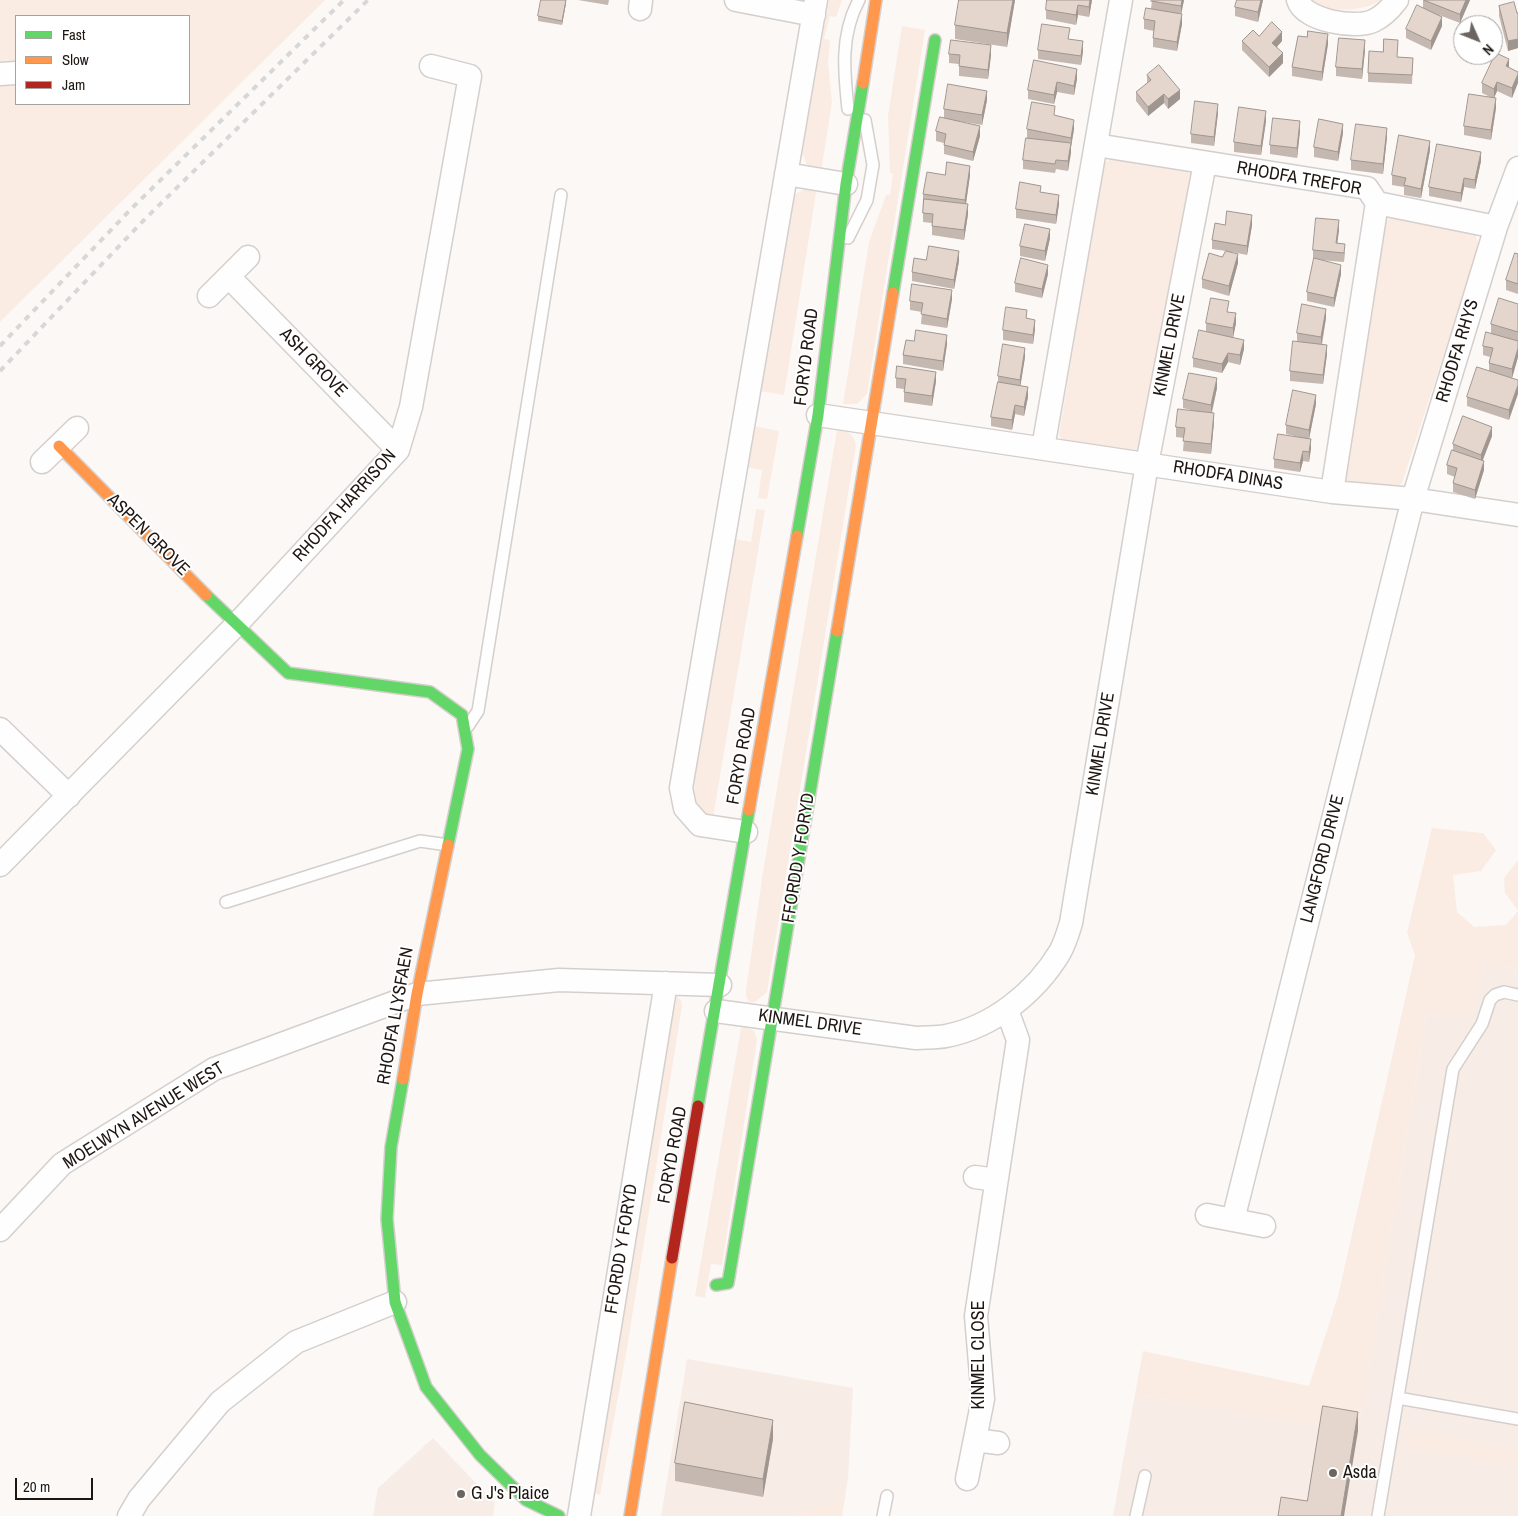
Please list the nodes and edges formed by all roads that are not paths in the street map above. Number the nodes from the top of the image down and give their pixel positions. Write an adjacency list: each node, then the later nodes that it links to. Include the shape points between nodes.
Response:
1 (736, 0): 7 (street)
2 (859, 0): 13 (lane, via 843,59)
3 (876, 0): 12 (street, FORYD ROAD)
4 (1121, 0): 14 (street)
5 (1298, 0): 6 (street, via 1308,13 1352,24 1372,22)
6 (1397, 0)
7 (815, 7): 17 (street)
8 (935, 40): 28 (street, FFORDD Y FORYD)
9 (431, 66): 32 (street, RHODFA HARRISON, via 470,76 411,407)
10 (15, 73): 11 (street)
11 (0, 74)
12 (861, 96): 13 (street, FORYD ROAD); 24 (lane, via 874,165 867,200)
13 (852, 146): 18 (street, FORYD ROAD)
14 (1096, 146): 15 (street, RHODFA TREFOR); 31 (street)
15 (1205, 163): 20 (street, RHODFA TREFOR, via 1367,188); 34 (street, KINMEL DRIVE)
16 (1518, 168): 21 (street, RHODFA RHYS)
17 (786, 174): 18 (street); 42 (street, via 681,788 685,808 700,824)
18 (846, 184): 24 (street, FORYD ROAD)
19 (561, 195): 40 (lane, via 478,712)
20 (1377, 203): 22 (street, RHODFA TREFOR); 35 (street)
21 (1511, 206): 22 (street, RHODFA RHYS)
22 (1496, 227): 36 (street, RHODFA RHYS)
23 (248, 258): 25 (street)
24 (837, 262): 27 (street, FORYD ROAD)
25 (229, 277): 26 (street); 32 (street, ASH GROVE)
26 (209, 296)
27 (818, 415): 28 (street, RHODFA DINAS); 42 (street, FORYD ROAD)
28 (872, 422): 31 (street, RHODFA DINAS); 52 (street, FFORDD Y FORYD)
29 (77, 428): 30 (street)
30 (59, 446): 33 (street); 38 (street, ASPEN GROVE)
31 (1044, 448): 34 (street, RHODFA DINAS)
32 (398, 450): 38 (street, RHODFA HARRISON)
33 (42, 462)
34 (1147, 464): 35 (street, RHODFA DINAS); 50 (street, KINMEL DRIVE, via 1071,923 1060,951 1042,977)
35 (1332, 492): 36 (street, RHODFA DINAS)
36 (1413, 499): 37 (street, RHODFA DINAS); 54 (street, LANGFORD DRIVE)
37 (1518, 515)
38 (236, 625): 40 (street, RHODFA LLYSFAEN, via 288,673 430,692 462,716); 41 (street, RHODFA HARRISON)
39 (0, 729): 41 (street)
40 (465, 730): 43 (street, RHODFA LLYSFAEN, via 468,750)
41 (69, 796): 44 (street, RHODFA HARRISON)
42 (746, 832): 47 (street, FORYD ROAD)
43 (448, 845): 45 (lane, via 420,841); 48 (street, RHODFA LLYSFAEN)
44 (0, 866)
45 (226, 902)
46 (666, 983): 47 (street, MOELWYN AVENUE WEST); 48 (street, MOELWYN AVENUE WEST, via 559,980); 69 (street, FFORDD Y FORYD)
47 (720, 985): 51 (street, FORYD ROAD)
48 (417, 994): 56 (street, MOELWYN AVENUE WEST, via 214,1069 62,1164); 58 (street, RHODFA LLYSFAEN, via 390,1147 388,1219)
49 (1518, 995): 59 (lane, via 1504,992 1490,1000 1482,1024 1453,1069)
50 (1007, 1010): 52 (street, KINMEL DRIVE, via 980,1025 947,1036 916,1038); 61 (street, KINMEL CLOSE, via 1018,1040 986,1179 976,1316 983,1399)
51 (716, 1011): 52 (street, KINMEL DRIVE); 70 (street, FORYD ROAD, via 653,1364)
52 (772, 1018): 57 (street, FFORDD Y FORYD, via 728,1283)
53 (1207, 1215): 54 (street)
54 (1233, 1220): 55 (street)
55 (1264, 1226)
56 (0, 1230)
57 (716, 1285)
58 (395, 1302): 66 (street, RHODFA LLYSFAEN, via 426,1387); 67 (street, via 296,1342 220,1402)
59 (1398, 1398): 60 (lane); 73 (lane)
60 (1518, 1418)
61 (975, 1440): 62 (street); 64 (street, KINMEL CLOSE)
62 (998, 1443)
63 (1144, 1476): 72 (lane)
64 (967, 1479)
65 (887, 1496): 71 (lane)
66 (521, 1508): 68 (street, RHODFA LLYSFAEN)
67 (128, 1516)
68 (559, 1516)
69 (579, 1516)
70 (630, 1516)
71 (883, 1516)
72 (1136, 1516)
73 (1378, 1516)

